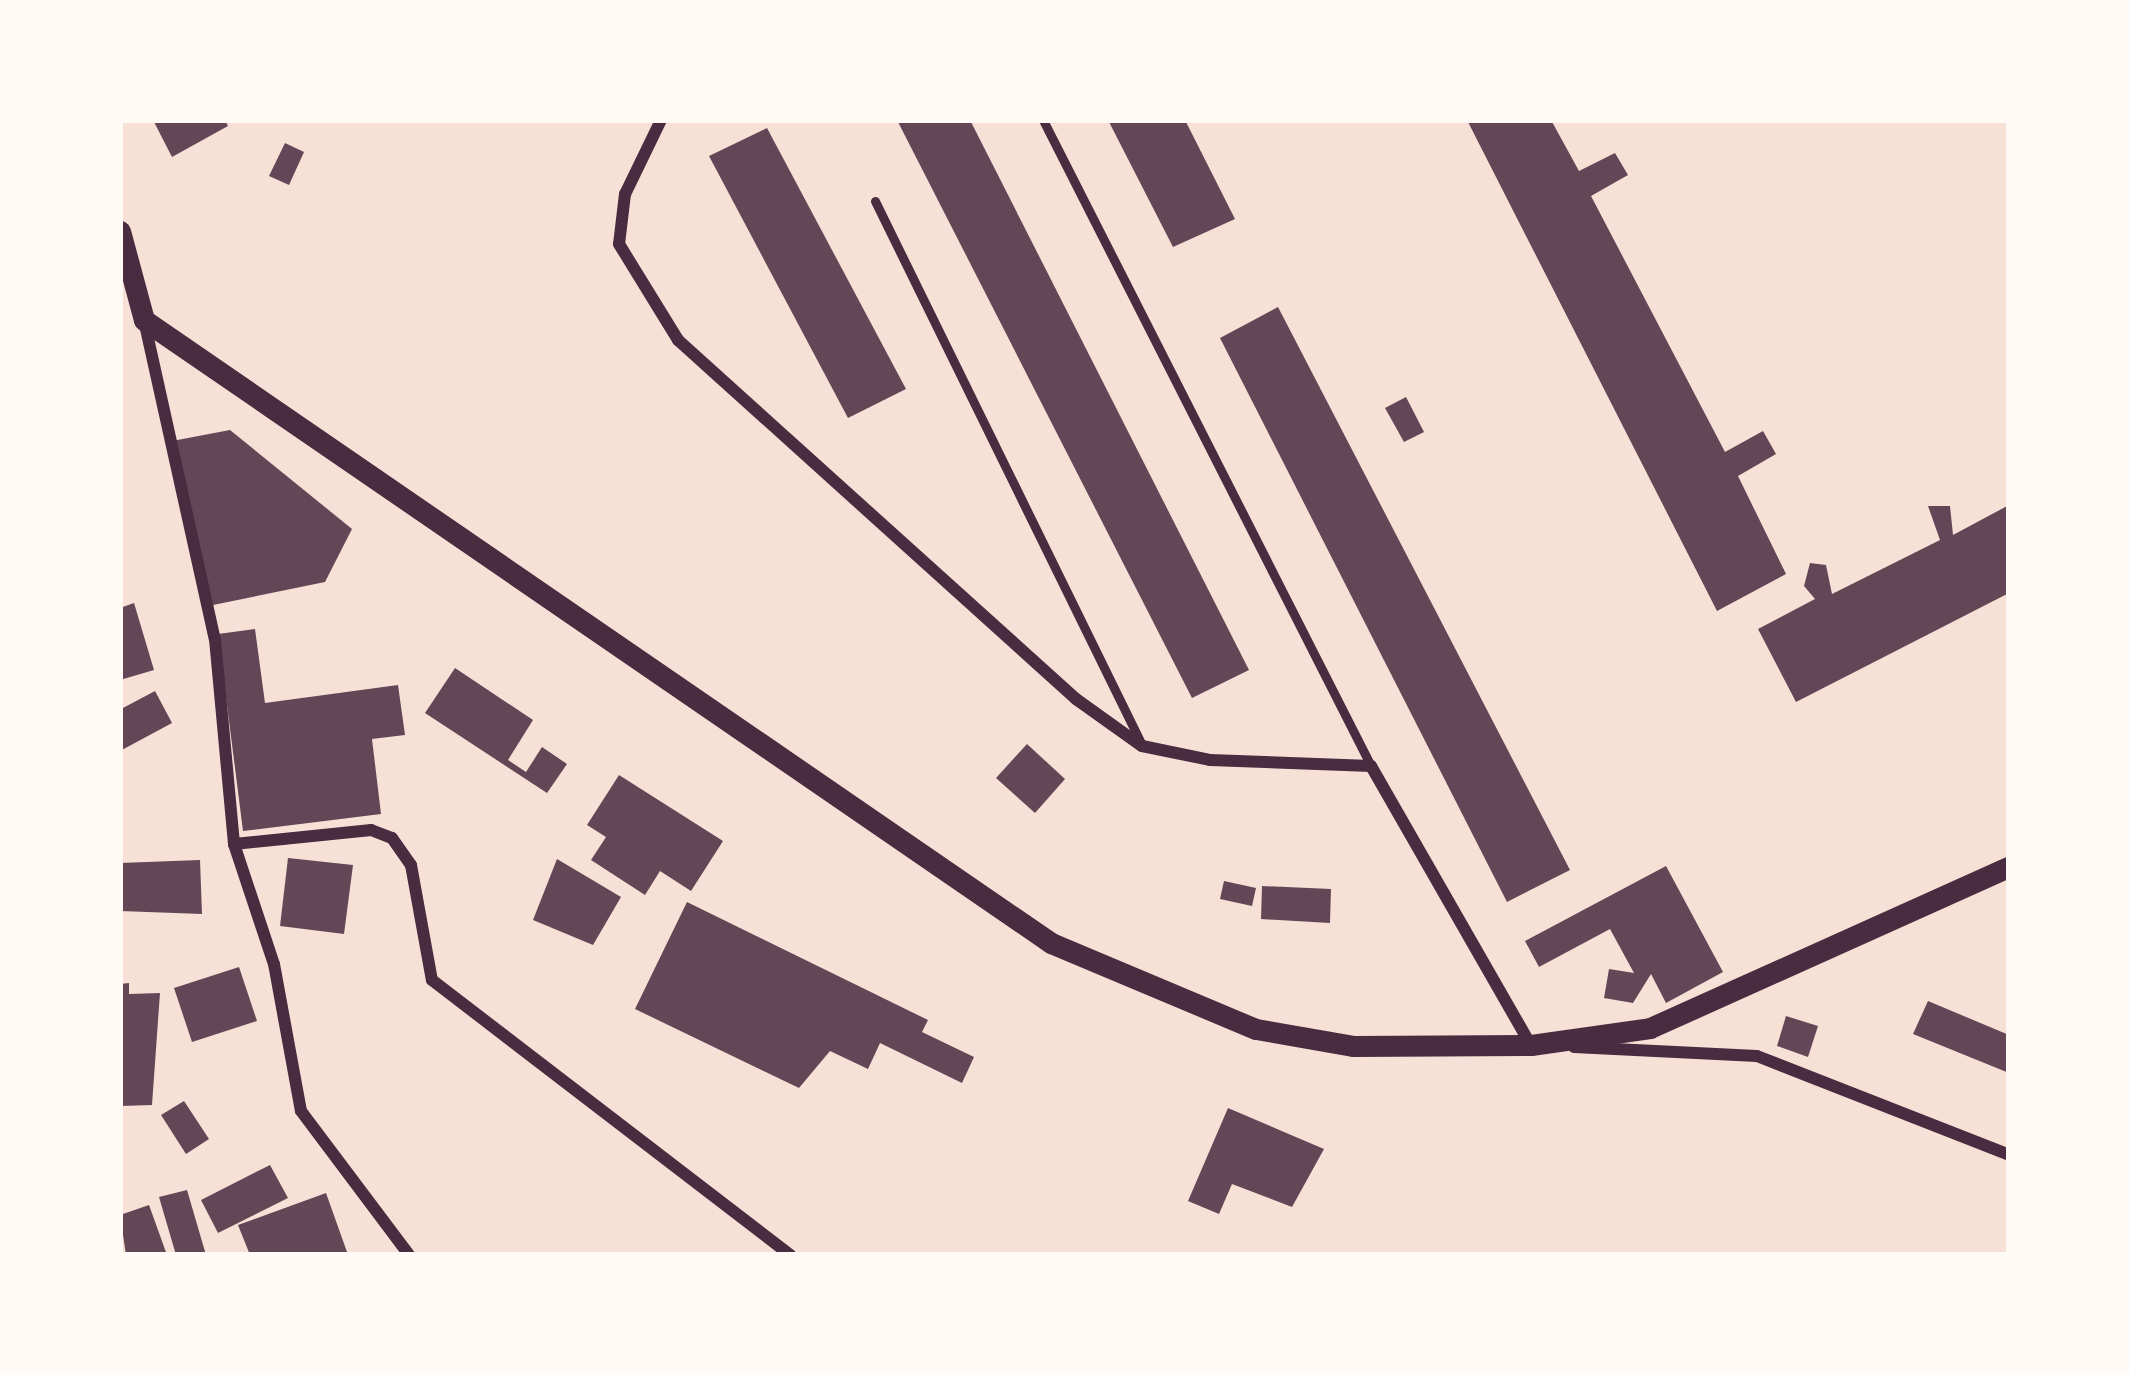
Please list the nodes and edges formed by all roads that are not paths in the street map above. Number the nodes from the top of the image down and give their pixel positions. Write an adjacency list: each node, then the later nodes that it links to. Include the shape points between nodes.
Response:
1 (662, 120): 6 (street, via 625,194 619,244 678,340 1076,699)
2 (1043, 120): 7 (lane)
3 (875, 201): 6 (lane)
4 (120, 231): 5 (street)
5 (144, 320): 8 (street, via 215,640); 10 (street, via 1051,943 1256,1029 1353,1046)
6 (1142, 746): 7 (street, via 1210,760)
7 (1372, 766): 10 (street)
8 (234, 844): 12 (street, via 274,964 301,1112); 13 (street, via 371,830 392,838 411,865 432,980)
9 (2009, 867): 10 (street, via 1650,1028)
10 (1531, 1045): 11 (street, via 1757,1056)
11 (2009, 1155)
12 (409, 1255)
13 (791, 1255)

